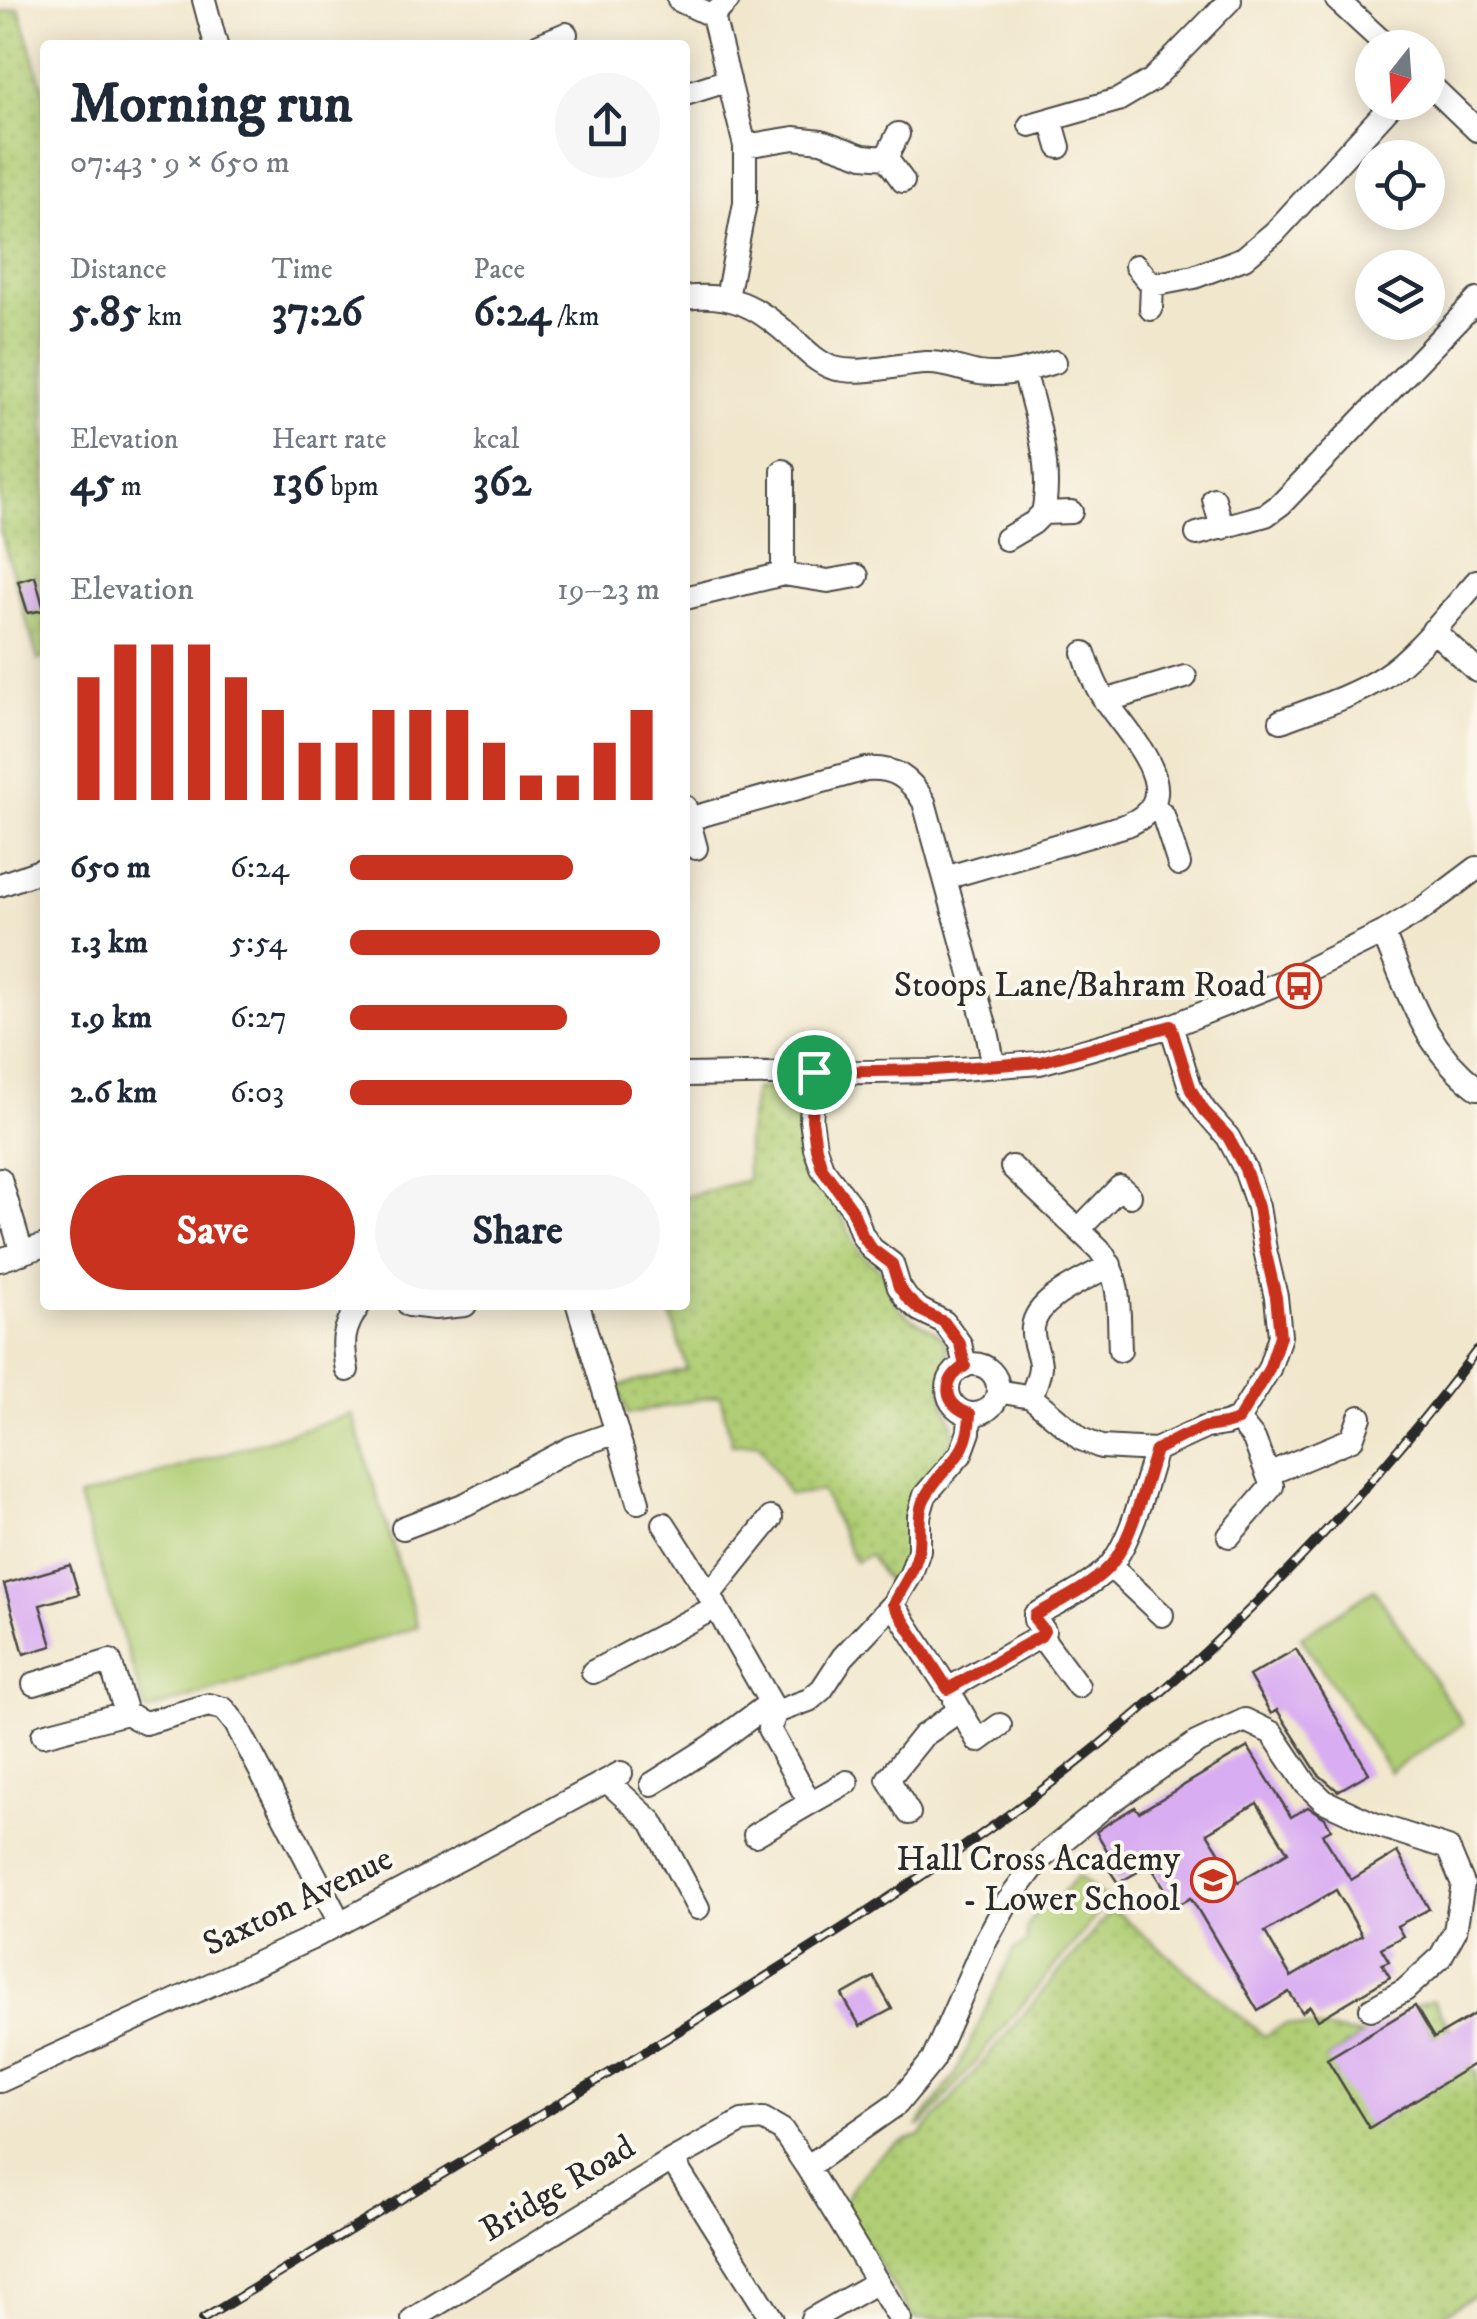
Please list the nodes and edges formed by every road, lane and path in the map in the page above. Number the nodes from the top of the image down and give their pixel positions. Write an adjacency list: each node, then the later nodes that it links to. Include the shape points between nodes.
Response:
1 (204, 0): 8 (street)
2 (679, 0): 5 (street)
3 (1230, 0): 17 (street, via 1152,80 1118,100 1041,122)
4 (1339, 1): 6 (street)
5 (720, 8): 10 (street)
6 (1370, 30)
7 (566, 34): 9 (street)
8 (215, 40)
9 (552, 40)
10 (729, 80): 11 (street); 16 (street)
11 (690, 92)
12 (1445, 99): 14 (street)
13 (1378, 120): 21 (street, via 1244,258)
14 (1477, 130)
15 (898, 134): 18 (street)
16 (745, 146): 18 (street, via 794,138); 23 (street, via 744,203)
17 (1059, 147)
18 (886, 158): 19 (street)
19 (903, 181)
20 (1136, 266): 21 (street)
21 (1152, 285): 25 (street)
22 (690, 297): 23 (street)
23 (727, 298): 27 (street, via 751,306 832,368 930,363)
24 (1477, 300): 32 (street, via 1282,504)
25 (1151, 309)
26 (1056, 362): 27 (street)
27 (1024, 372): 31 (street, via 1045,474)
28 (783, 472): 35 (street)
29 (1214, 499): 32 (street)
30 (1071, 512): 31 (street)
31 (1042, 513): 34 (street)
32 (1222, 528): 33 (street)
33 (1197, 534)
34 (1006, 540)
35 (783, 574): 36 (street, via 828,581); 38 (street)
36 (856, 576)
37 (1477, 581): 39 (street)
38 (690, 597)
39 (1433, 630): 41 (street); 44 (street, via 1384,677)
40 (1084, 654): 43 (street)
41 (1477, 671)
42 (1185, 677): 43 (street)
43 (1105, 702): 47 (street, via 1146,757 1154,777)
44 (1312, 708): 45 (street); 46 (street)
45 (1281, 721)
46 (1321, 732)
47 (1153, 807): 51 (street, via 1163,815); 54 (street, via 1126,825)
48 (690, 812): 54 (street, via 879,768 915,787 924,802)
49 (690, 825): 50 (street)
50 (696, 848)
51 (1179, 864)
52 (1477, 868): 56 (street)
53 (40, 870): 55 (street)
54 (945, 878): 58 (street)
55 (0, 884)
56 (1383, 933): 57 (street); 61 (street, via 1429,1036 1454,1071)
57 (1171, 1026): 58 (street); 78 (street, via 1191,1090 1245,1169 1276,1297 1280,1336)
58 (994, 1068): 59 (street)
59 (814, 1072): 60 (street); 72 (street, via 812,1120 822,1168 872,1249 892,1264 907,1298 944,1322 960,1344)
60 (690, 1074)
61 (1477, 1088)
62 (1012, 1167): 65 (street)
63 (0, 1179): 67 (street)
64 (1130, 1196): 65 (street, via 1120,1187)
65 (1079, 1230): 68 (street)
66 (40, 1247): 67 (street)
67 (11, 1256)
68 (1110, 1265): 71 (street); 75 (street, via 1037,1313 1040,1366)
69 (356, 1310): 73 (street, via 344,1335)
70 (580, 1310): 79 (street)
71 (1120, 1350)
72 (965, 1366): 74 (street, via 988,1370); 76 (street, via 952,1376 948,1392 955,1407)
73 (347, 1370)
74 (998, 1391): 75 (street); 76 (street, via 992,1406)
75 (1031, 1397): 80 (street, via 1081,1439)
76 (970, 1414): 89 (street, via 961,1454 925,1496 919,1550)
77 (1360, 1417): 81 (street, via 1352,1438)
78 (1238, 1420): 80 (street); 81 (street)
79 (617, 1432): 82 (street); 85 (street)
80 (1156, 1450): 87 (street, via 1124,1545)
81 (1268, 1474): 86 (street, via 1272,1486)
82 (638, 1502)
83 (771, 1518): 88 (street)
84 (664, 1524): 88 (street)
85 (402, 1528)
86 (1229, 1536)
87 (1110, 1566): 90 (street); 91 (street, via 1035,1615)
88 (712, 1601): 92 (street); 96 (street)
89 (893, 1604): 95 (street); 96 (street, via 842,1657 822,1689 809,1700)
90 (1162, 1615)
91 (1041, 1636): 94 (street); 95 (street)
92 (593, 1672)
93 (34, 1684): 98 (street, via 110,1661)
94 (1078, 1686)
95 (948, 1689): 97 (street)
96 (773, 1708): 102 (street); 103 (street, via 769,1729)
97 (960, 1710): 99 (street, via 978,1741); 104 (street, via 924,1736 888,1778)
98 (126, 1713): 100 (street); 107 (street, via 145,1723 209,1705 224,1709)
99 (1000, 1725)
100 (43, 1734)
101 (846, 1782): 103 (street)
102 (652, 1784)
103 (810, 1803): 105 (street)
104 (909, 1813)
105 (754, 1835)
106 (698, 1908): 107 (street, Saxton Avenue, via 652,1822 614,1777)
107 (340, 1923): 109 (street, Saxton Avenue)
108 (1370, 2009): 111 (street, via 1406,1990 1440,1958 1455,1932 1463,1884 1448,1848 1324,1801 1272,1733 1245,1720 1196,1742 1039,1860 992,1930 933,2060 897,2104)
109 (0, 2082)
110 (672, 2160): 111 (street, Bridge Road, via 754,2118 782,2130); 113 (street, Bridge Road); 114 (street)
111 (807, 2168): 112 (street)
112 (878, 2282): 115 (street); 116 (street)
113 (413, 2319)
114 (772, 2319)
115 (812, 2319)
116 (900, 2319)

